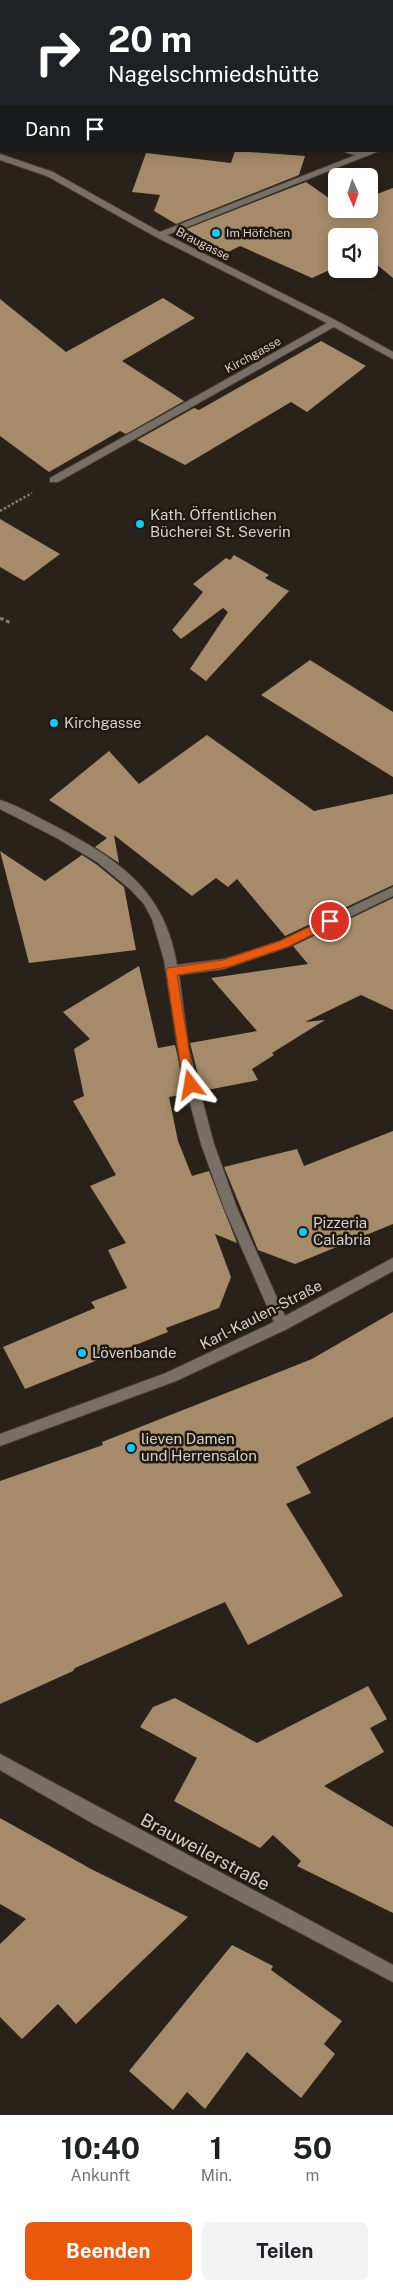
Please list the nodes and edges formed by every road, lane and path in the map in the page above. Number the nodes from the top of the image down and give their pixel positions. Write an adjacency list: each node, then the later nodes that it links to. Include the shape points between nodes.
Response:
1 (372, 152): 3 (street)
2 (0, 157): 3 (street, Braugasse, via 50,174)
3 (159, 236): 4 (street, Braugasse)
4 (334, 323): 5 (street, Braugasse); 6 (street, Kirchgasse)
5 (393, 356)
6 (54, 480): 7 (path)
7 (0, 511)
8 (0, 618): 9 (path)
9 (11, 624)
10 (0, 804): 12 (street, via 56,832 130,880 162,925)
11 (393, 891): 12 (street, via 284,944 224,964)
12 (171, 971): 14 (street, via 186,1068 215,1168)
13 (393, 1264): 14 (street, Karl-Kaulen-Straße)
14 (282, 1325): 15 (street, Karl-Kaulen-Straße, via 171,1378)
15 (0, 1440)
16 (0, 1762): 17 (street, Brauweilerstraße, via 98,1818)
17 (393, 1974)

